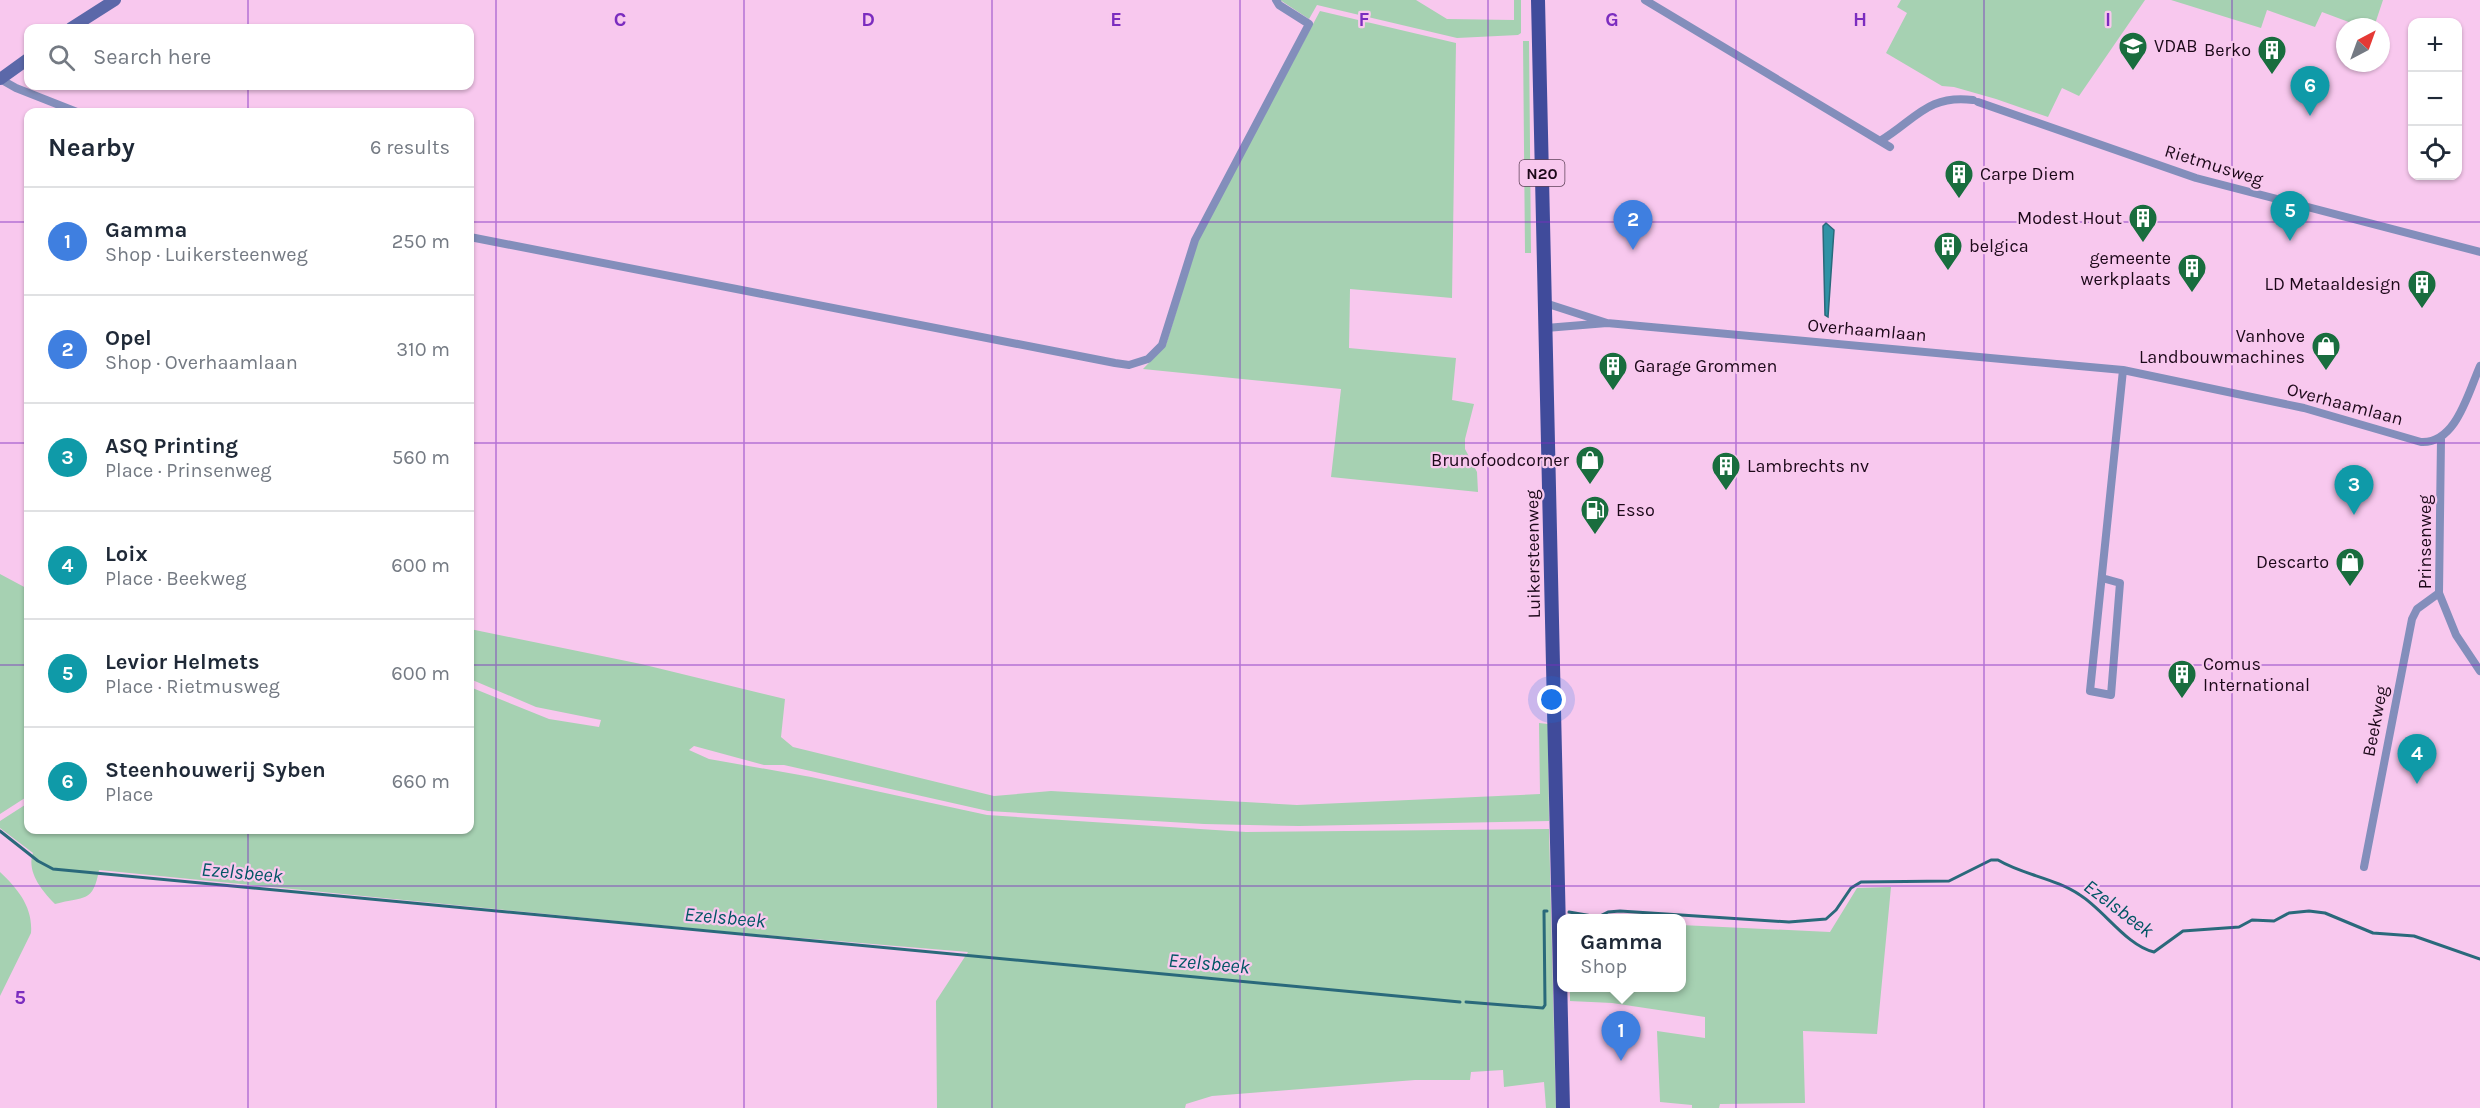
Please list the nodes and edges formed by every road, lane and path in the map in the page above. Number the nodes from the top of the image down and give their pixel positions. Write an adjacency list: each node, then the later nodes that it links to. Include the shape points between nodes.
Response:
1 (115, 0): 5 (street)
2 (1276, 0): 11 (street, via 1309,24 1195,240 1162,345 1138,363 1093,359)
3 (1538, 0): 13 (main road, Luikersteenweg / N20)
4 (1645, 0): 9 (street)
5 (77, 24)
6 (24, 62): 7 (street)
7 (0, 79): 8 (street)
8 (67, 108)
9 (1880, 141): 10 (street); 12 (street, Rietmusweg, via 1938,101 1976,101 2196,178)
10 (1890, 147)
11 (474, 238)
12 (2480, 252)
13 (1545, 303): 14 (street, Overhaamlaan); 15 (main road, Luikersteenweg / N20)
14 (1607, 323): 15 (street, Overhaamlaan); 16 (street, Overhaamlaan)
15 (1546, 328): 23 (main road, Luikersteenweg / N20)
16 (2123, 370): 18 (street, Overhaamlaan, via 2304,408 2421,441); 19 (street)
17 (2479, 372): 18 (street, via 2453,425)
18 (2441, 439): 20 (street, Prinsenweg)
19 (2102, 578): 19 (street, via 2120,583 2111,695 2090,691)
20 (2439, 593): 21 (street, Prinsenweg, via 2456,635); 22 (street, Beekweg, via 2417,609 2412,619)
21 (2480, 671)
22 (2364, 867)
23 (1559, 914)
24 (1560, 992): 25 (main road, Luikersteenweg / N20)
25 (1563, 1108)

